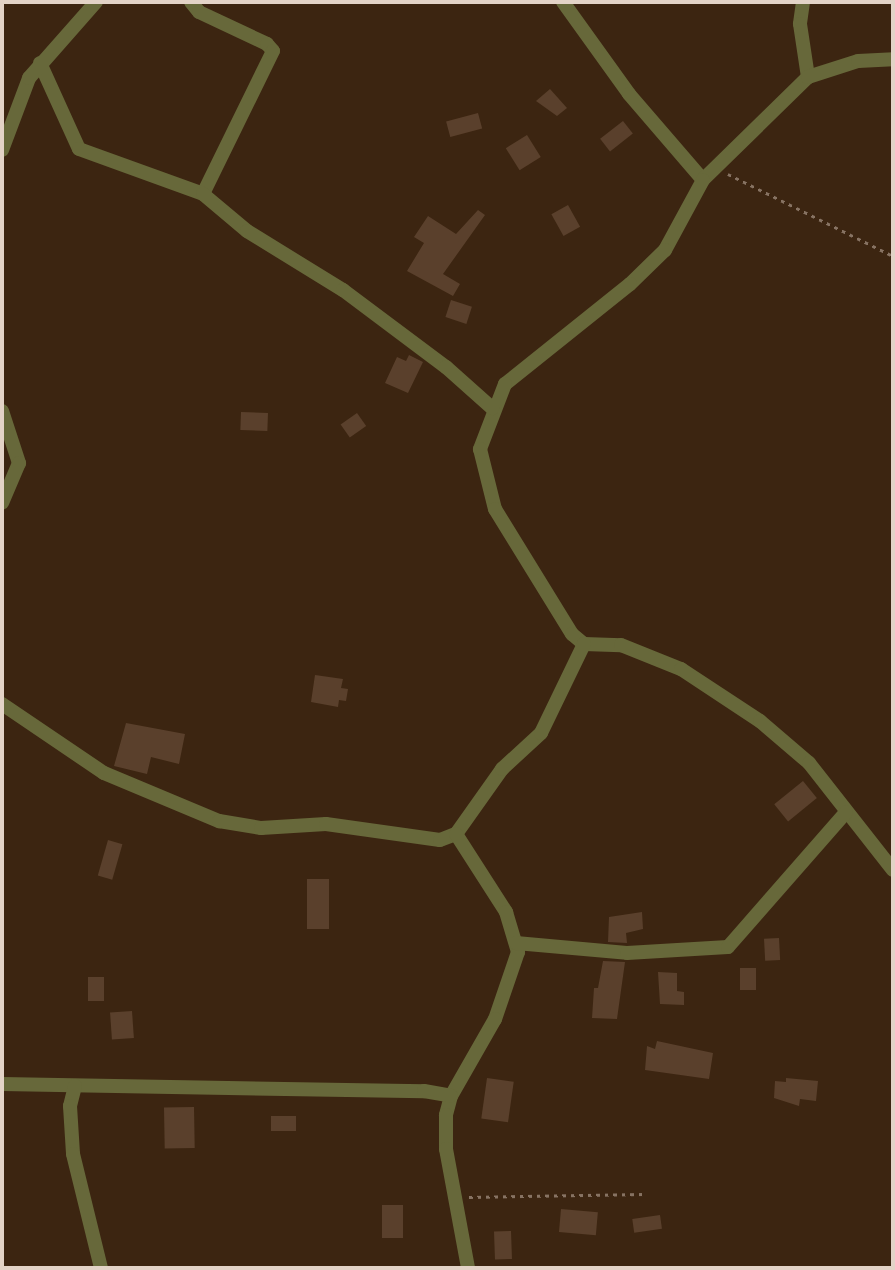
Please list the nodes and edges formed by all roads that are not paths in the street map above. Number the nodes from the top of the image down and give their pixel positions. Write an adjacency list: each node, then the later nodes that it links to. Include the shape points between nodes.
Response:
1 (96, 2): 6 (street)
2 (191, 2): 10 (street, via 199,12 273,51)
3 (563, 2): 9 (street, via 629,94)
4 (803, 2): 7 (street, via 800,23)
5 (893, 59): 7 (street, via 858,61)
6 (40, 63): 8 (street, via 20,93); 10 (street, via 79,149)
7 (808, 77): 9 (street)
8 (2, 150)
9 (703, 180): 11 (street, via 665,250 630,284 519,369)
10 (202, 194): 11 (street, via 247,231 343,290 446,367)
11 (492, 408): 14 (street, via 480,449 495,509 566,627)
12 (2, 411): 13 (street, via 19,463)
13 (2, 503)
14 (584, 645): 16 (street, via 638,650 715,688 797,751); 17 (street, via 541,733 502,769)
15 (2, 704): 17 (street, via 104,773 230,825 326,824 429,841)
16 (846, 812): 18 (street); 19 (street, via 728,947 627,953)
17 (456, 834): 19 (street, via 506,912)
18 (893, 870)
19 (516, 943): 22 (street, via 515,968 495,1019)
20 (2, 1084): 21 (street)
21 (75, 1086): 22 (street, via 424,1091); 23 (street, via 70,1106 73,1154)
22 (451, 1096): 24 (street, via 444,1134)
23 (101, 1268)
24 (468, 1268)

